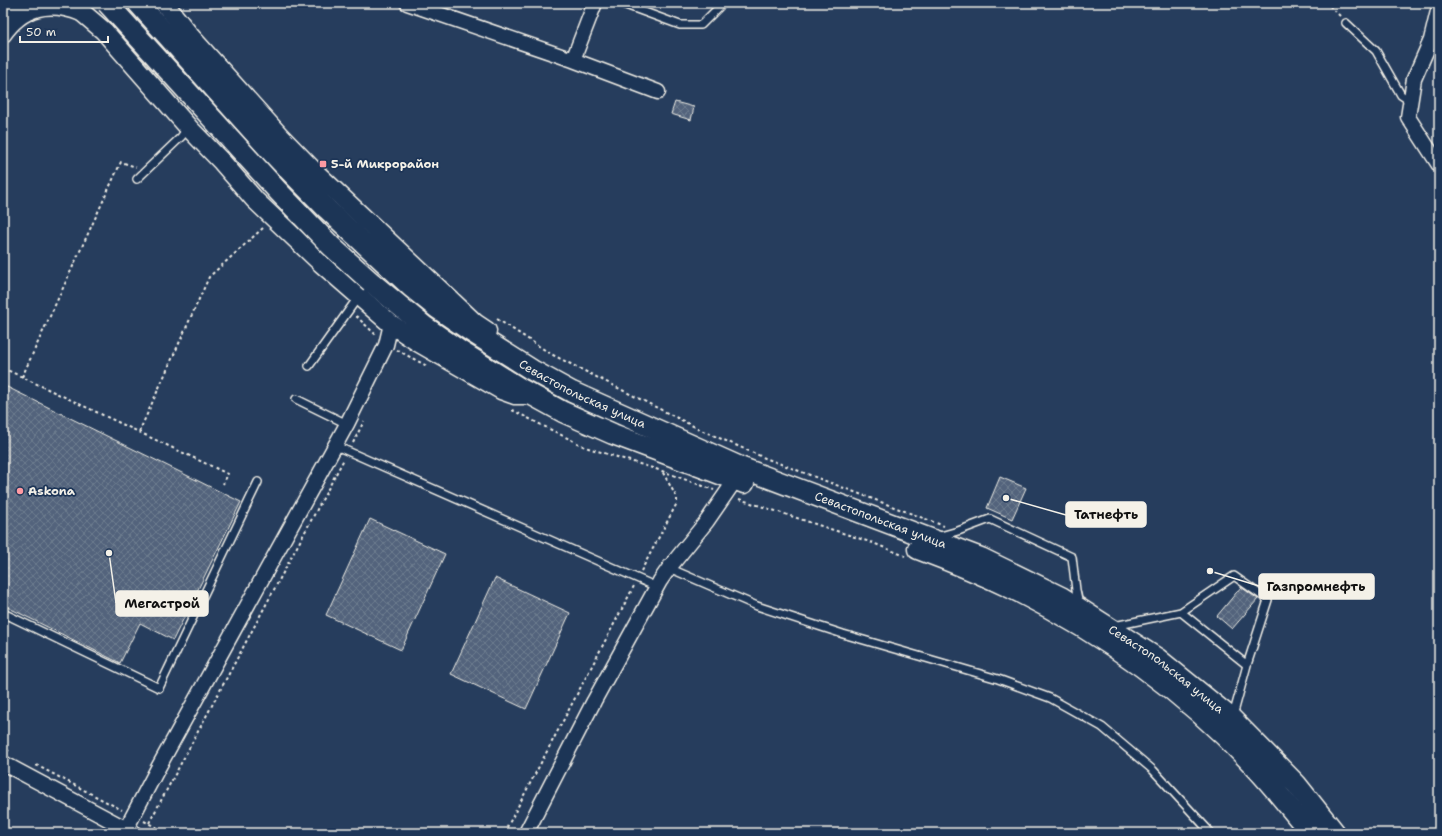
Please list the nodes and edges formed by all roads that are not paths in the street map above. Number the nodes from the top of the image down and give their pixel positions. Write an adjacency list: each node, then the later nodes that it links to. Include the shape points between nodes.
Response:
1 (21, 3): 11 (street)
2 (71, 3): 12 (street)
3 (107, 3): 21 (main road, Севастопольская улица, bridge, via 331,246)
4 (138, 3): 24 (main road, Севастопольская улица, via 273,154 411,288 472,332)
5 (164, 3): 24 (street, via 279,135 333,190 475,324 524,356)
6 (407, 3): 15 (street)
7 (595, 3): 15 (street)
8 (620, 3): 9 (lane, via 680,25 701,25)
9 (723, 3)
10 (1439, 7): 17 (street, via 1431,40 1414,80)
11 (3, 14)
12 (88, 17): 14 (street, via 68,9 38,9 21,17); 18 (street, via 104,31)
13 (1346, 23): 17 (lane, via 1376,51 1401,95)
14 (3, 36)
15 (572, 60): 16 (street)
16 (658, 92)
17 (1410, 101): 19 (street, via 1408,117)
18 (189, 128): 20 (lane); 21 (street, via 255,200 321,263)
19 (1439, 165)
20 (137, 179)
21 (365, 289): 22 (street); 23 (lane); 25 (main road, Севастопольская улица, via 397,305 460,351)
22 (391, 324): 25 (street, via 501,390 515,395); 27 (street, via 386,345)
23 (309, 366)
24 (542, 375): 31 (main road, Севастопольская улица, via 572,392 740,467)
25 (533, 396): 29 (main road, Севастопольская улица, via 613,434)
26 (296, 400): 27 (lane)
27 (347, 424): 28 (street)
28 (342, 449): 33 (lane); 41 (street, via 133,816)
29 (736, 480): 32 (street); 44 (main road, Севастопольская улица, via 949,561 1013,589 1068,619 1164,683 1198,712 1255,766)
30 (258, 482): 36 (lane, via 159,688)
31 (930, 539): 34 (main road, Севастопольская улица, via 980,558 1061,597); 34 (lane, via 990,518 1072,557)
32 (669, 568): 33 (street); 43 (lane, via 757,606 998,679 1050,698 1102,727 1148,765)
33 (657, 587): 42 (street, via 594,701)
34 (1081, 610): 37 (main road, Севастопольская улица)
35 (1181, 612): 37 (lane); 38 (lane); 38 (lane, via 1234,576 1268,600)
36 (3, 613)
37 (1108, 627): 39 (main road, Севастопольская улица, via 1158,659)
38 (1247, 665): 39 (lane)
39 (1232, 718): 45 (main road, Севастопольская улица, via 1296,784)
40 (6, 757): 41 (street)
41 (130, 831)
42 (526, 833)
43 (1211, 833)
44 (1311, 833)
45 (1335, 833)

